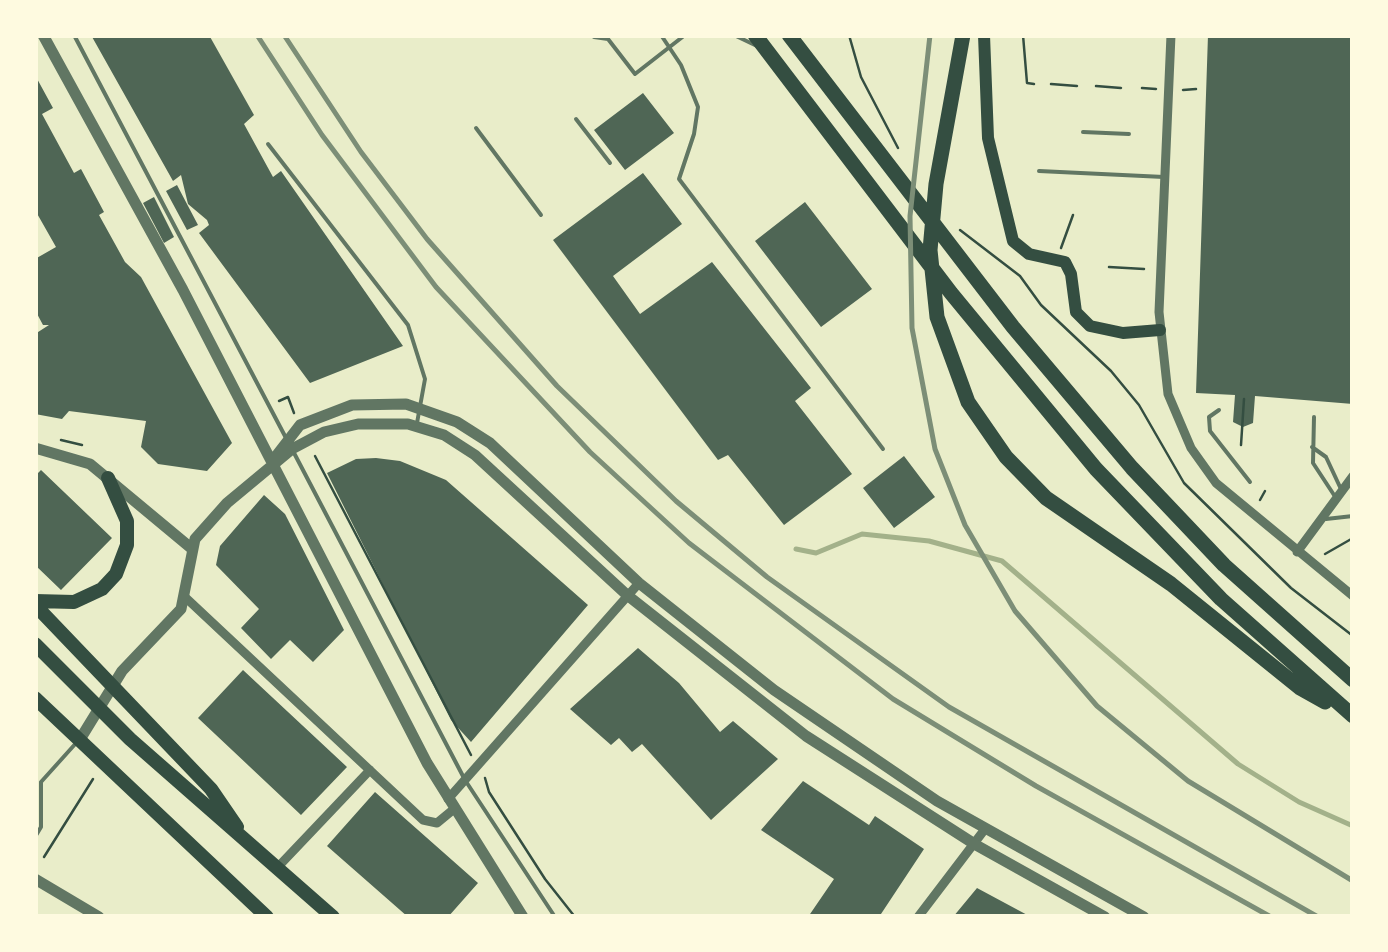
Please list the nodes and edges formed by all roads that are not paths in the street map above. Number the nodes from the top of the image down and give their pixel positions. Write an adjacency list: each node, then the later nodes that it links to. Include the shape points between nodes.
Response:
1 (42, 35): 32 (street)
2 (74, 35): 28 (lane)
3 (661, 35): 12 (lane)
4 (685, 35): 12 (lane)
5 (734, 35): 13 (lane)
6 (755, 35): 13 (highway)
7 (789, 35): 46 (highway, via 1101,432 1203,544)
8 (963, 35): 50 (highway, via 930,250 937,318 968,402 1032,486 1194,601 1300,688)
9 (984, 35): 23 (main road, via 988,138 1009,235 1025,252 1058,254 1085,323 1106,331)
10 (1171, 35): 21 (street)
11 (594, 36): 12 (lane, via 608,39 635,74)
12 (671, 46): 31 (lane, via 698,107 678,179)
13 (767, 52): 50 (highway, via 1096,469 1221,600)
14 (576, 119): 19 (lane)
15 (476, 128): 22 (lane)
16 (1083, 132): 17 (lane)
17 (1129, 134)
18 (268, 144): 24 (lane, via 408,325 425,379)
19 (610, 162)
20 (1039, 171): 21 (lane)
21 (1165, 177): 23 (street)
22 (542, 215)
23 (1160, 330): 39 (street, via 1168,394 1192,448 1225,492)
24 (421, 408): 27 (lane); 28 (street, via 366,402 334,409 300,425); 40 (street, via 490,444)
25 (1219, 410): 34 (lane, via 1209,417 1210,431)
26 (1314, 417): 29 (lane)
27 (416, 425): 28 (street, via 358,424); 41 (street, via 475,454)
28 (289, 444): 32 (street); 54 (lane)
29 (1312, 447): 35 (lane); 35 (lane, via 1316,472)
30 (35, 448): 33 (street, via 79,458)
31 (883, 449)
32 (271, 464): 38 (street, via 208,522); 56 (street)
33 (108, 478): 38 (street); 44 (highway, via 127,520 128,545 116,574 84,599)
34 (1250, 482)
35 (1346, 487): 37 (street)
36 (1353, 516): 37 (lane)
37 (1321, 519): 39 (street)
38 (192, 548): 43 (street)
39 (1297, 552): 42 (street)
40 (638, 583): 41 (street); 58 (street, via 818,722)
41 (627, 596): 54 (street); 60 (street, via 792,726)
42 (1353, 596)
43 (186, 598): 47 (street); 52 (street)
44 (35, 603): 47 (highway)
45 (35, 644): 49 (highway)
46 (1353, 680)
47 (113, 686): 49 (street); 61 (highway, via 211,789)
48 (35, 698): 51 (highway)
49 (99, 708): 51 (street); 61 (highway)
50 (1353, 717)
51 (78, 741): 55 (lane); 65 (highway)
52 (370, 770): 56 (street, via 427,823 438,824); 62 (street)
53 (35, 776): 55 (lane)
54 (466, 780): 56 (street); 68 (lane)
55 (42, 782): 57 (lane)
56 (451, 804): 67 (street)
57 (38, 825): 59 (lane)
58 (985, 829): 60 (street); 71 (street)
59 (35, 837)
60 (976, 845): 69 (street); 70 (street)
61 (252, 848): 62 (highway)
62 (276, 869): 66 (highway)
63 (35, 879): 64 (street)
64 (100, 917)
65 (268, 917)
66 (333, 917)
67 (523, 917)
68 (555, 917)
69 (918, 917)
70 (1105, 917)
71 (1144, 917)

